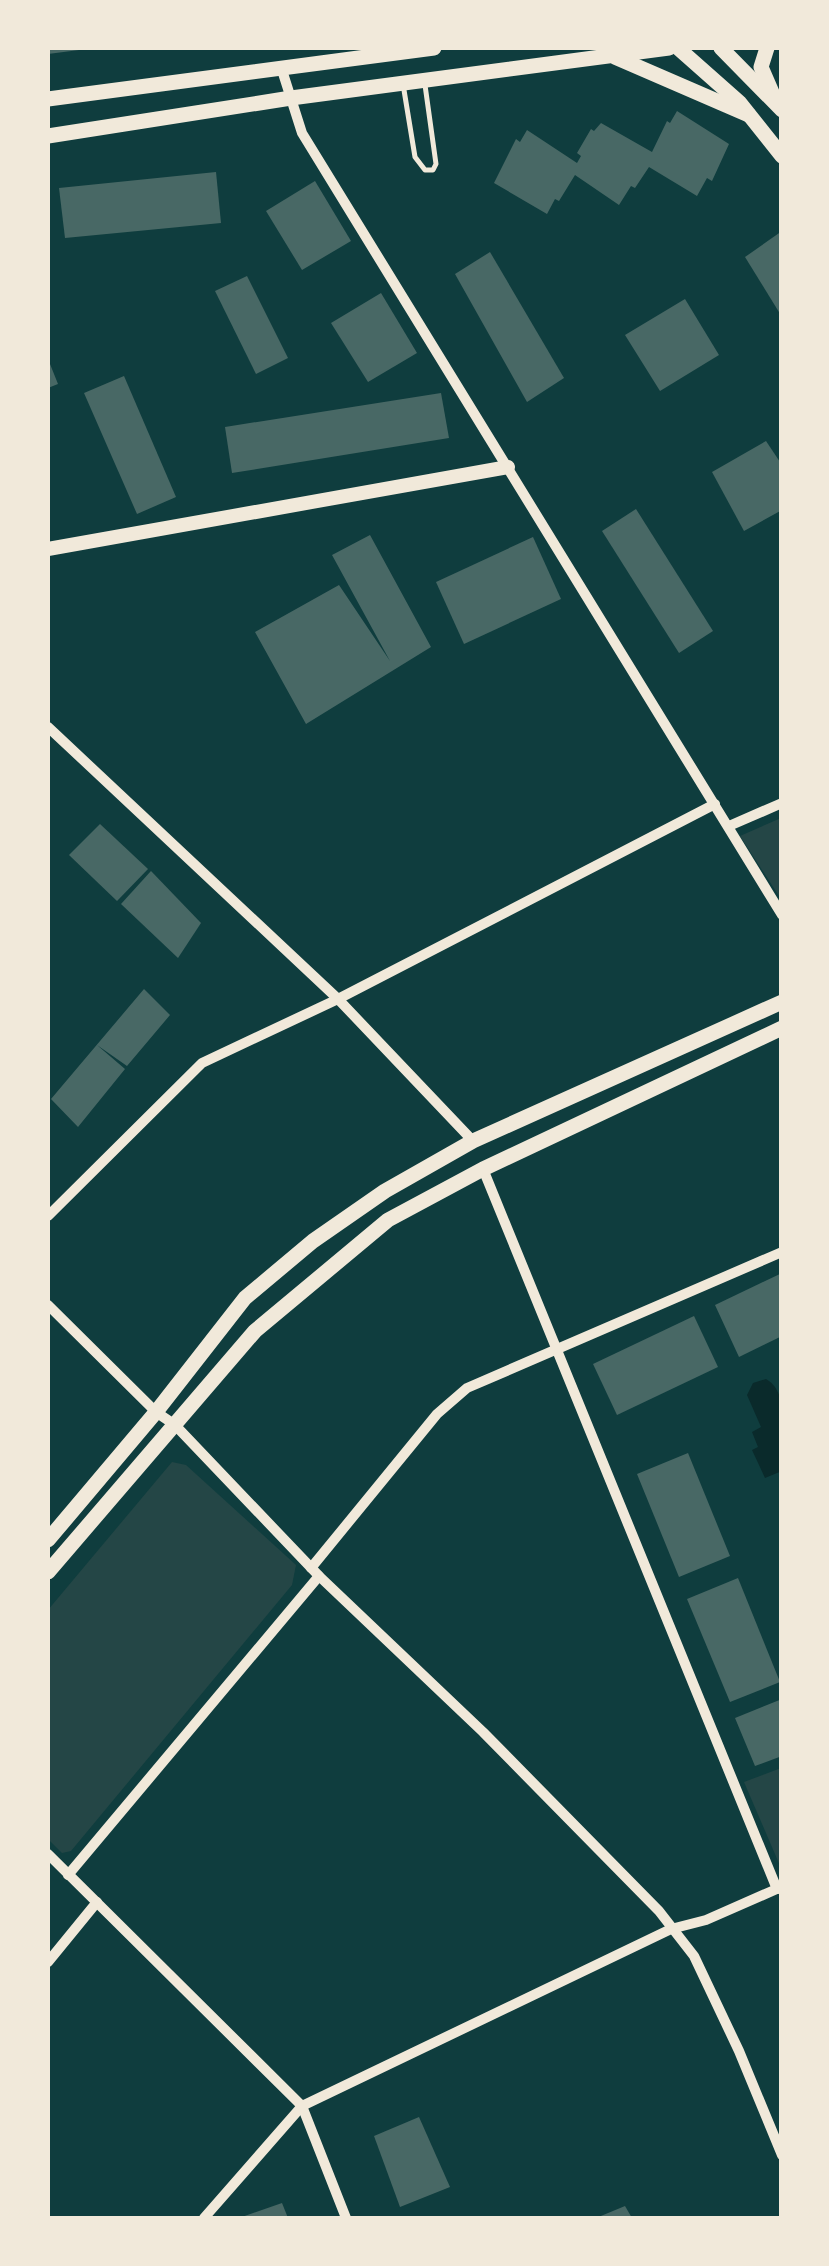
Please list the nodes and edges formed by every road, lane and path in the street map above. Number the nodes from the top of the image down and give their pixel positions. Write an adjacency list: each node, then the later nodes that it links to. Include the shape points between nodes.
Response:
1 (434, 48): 7 (main road)
2 (669, 48): 6 (main road)
3 (678, 48): 13 (main road)
4 (720, 48): 12 (main road)
5 (768, 48): 12 (main road, via 761,67)
6 (615, 56): 8 (main road); 13 (main road)
7 (281, 68): 10 (street); 11 (main road)
8 (424, 82): 9 (main road); 9 (lane, via 433,170 415,157)
9 (404, 84): 10 (main road)
10 (291, 98): 14 (main road); 16 (street, via 302,132)
11 (48, 99)
12 (781, 109)
13 (752, 116): 15 (main road)
14 (48, 136)
15 (782, 156)
16 (508, 468): 17 (street); 20 (street)
17 (48, 549)
18 (48, 727): 23 (street)
19 (782, 803): 21 (street)
20 (716, 804): 21 (street); 23 (street)
21 (729, 826): 22 (street)
22 (782, 915)
23 (338, 999): 26 (street); 28 (street, via 202,1063)
24 (782, 1002): 26 (main road)
25 (782, 1028): 27 (main road)
26 (473, 1141): 27 (main road); 32 (main road, via 385,1191 245,1298)
27 (483, 1168): 31 (street); 33 (main road, via 388,1220 296,1295 255,1331)
28 (48, 1216)
29 (782, 1252): 31 (street)
30 (48, 1305): 32 (street)
31 (559, 1348): 36 (street, via 467,1388 437,1414); 39 (street)
32 (156, 1412): 33 (street); 34 (main road)
33 (175, 1425): 35 (main road); 36 (street)
34 (48, 1540)
35 (48, 1572)
36 (315, 1572): 38 (street); 41 (street, via 641,1890)
37 (48, 1854): 38 (street)
38 (68, 1875): 40 (street)
39 (779, 1888): 41 (street)
40 (98, 1902): 42 (street); 43 (street)
41 (671, 1929): 43 (street); 44 (street, via 694,1956)
42 (48, 1962)
43 (302, 2106): 45 (street); 46 (street)
44 (782, 2155)
45 (204, 2218)
46 (346, 2218)

